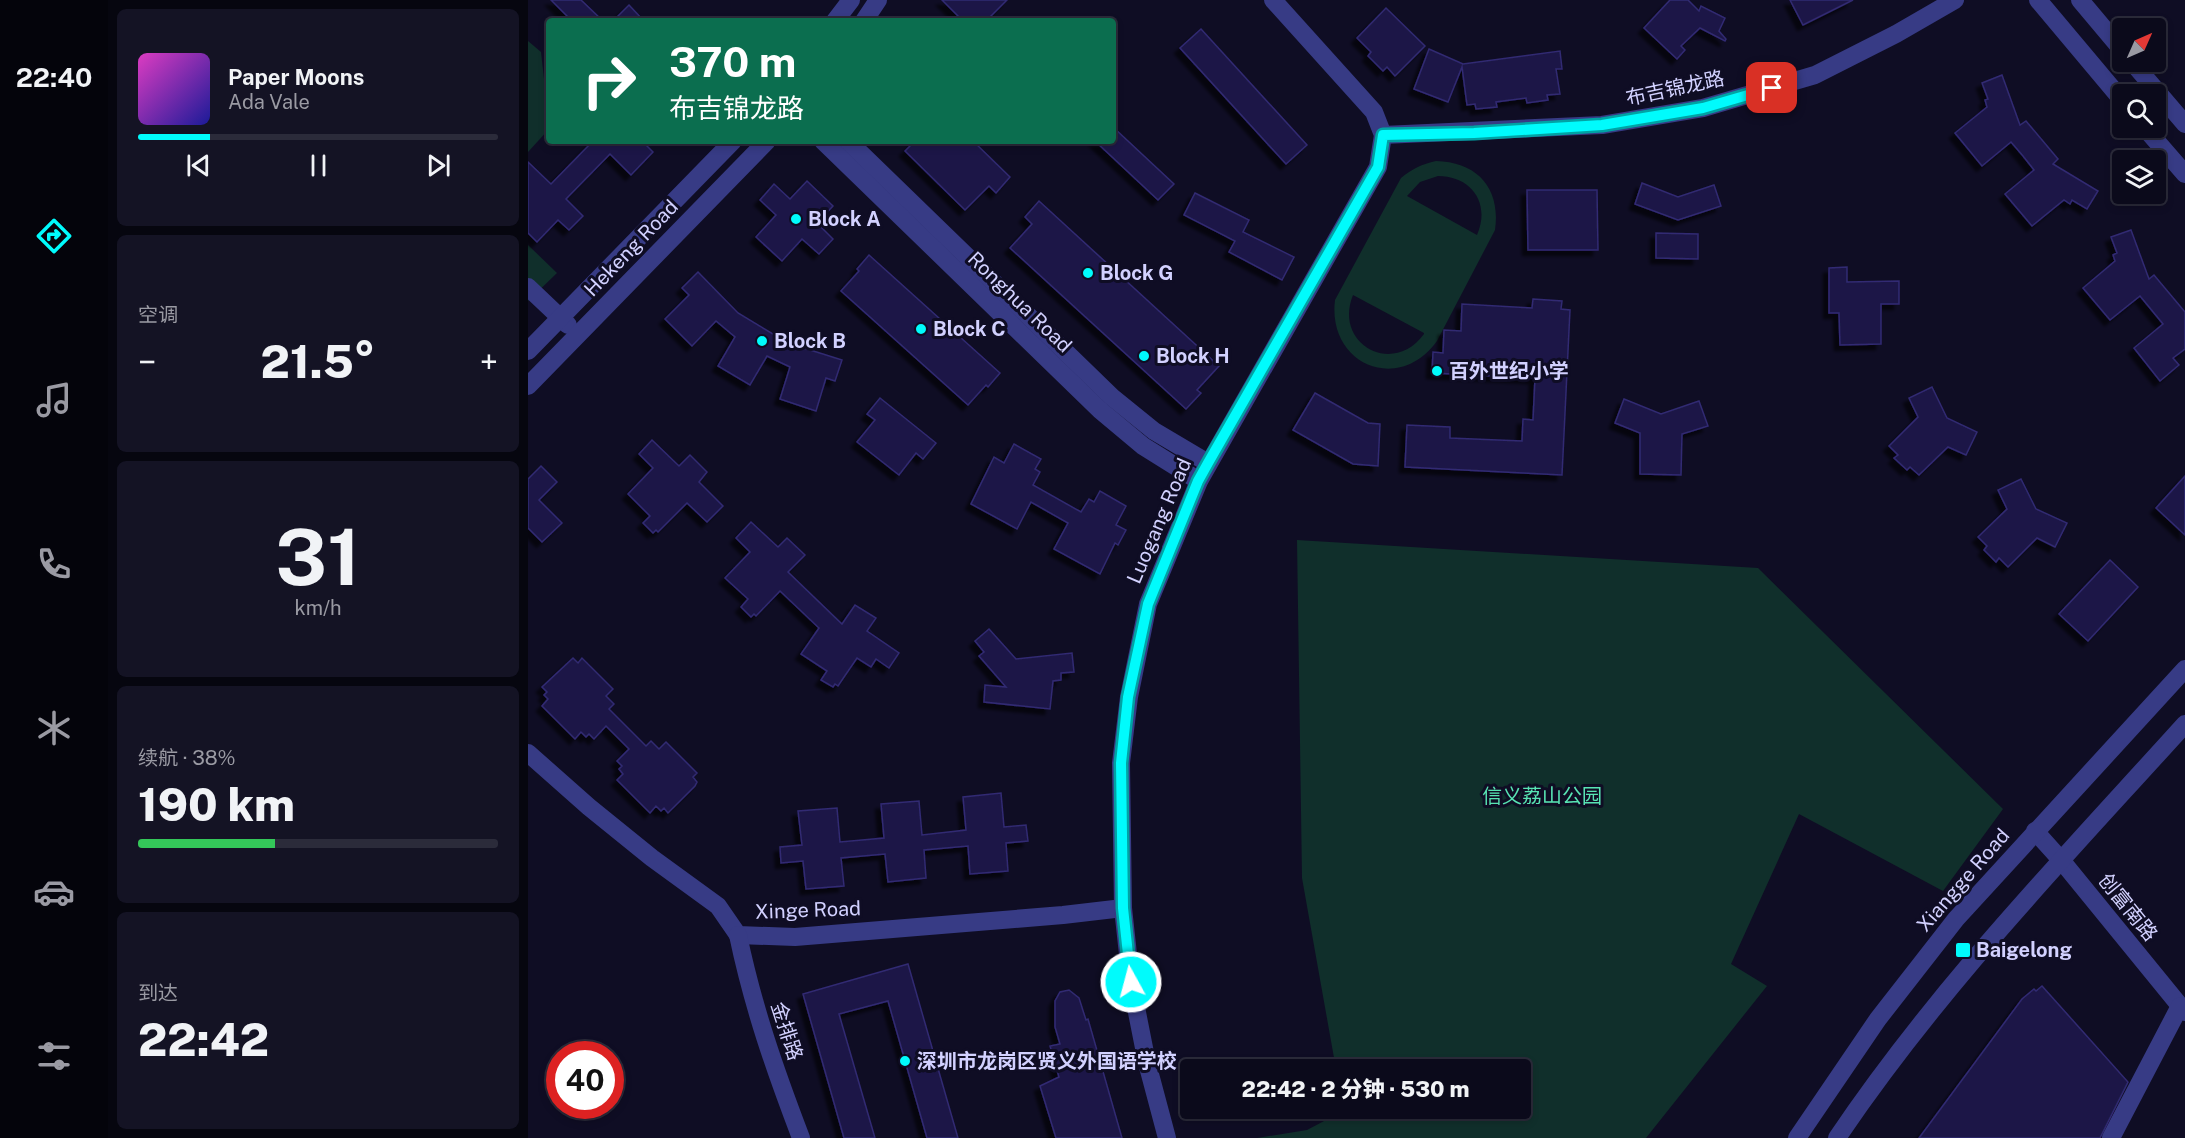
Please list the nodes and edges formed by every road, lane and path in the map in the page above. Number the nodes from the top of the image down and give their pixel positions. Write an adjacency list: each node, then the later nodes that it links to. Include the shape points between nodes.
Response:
1 (850, 0): 7 (street)
2 (878, 0): 8 (street)
3 (1273, 0): 13 (street, via 1374,112)
4 (1955, 0): 13 (street, 布吉锦龙路, via 1815,75 1703,108 1602,125)
5 (2038, 0): 11 (street)
6 (2080, 0): 9 (street)
7 (837, 18)
8 (866, 18)
9 (2112, 38)
10 (2141, 72): 12 (street)
11 (2112, 88)
12 (2185, 124)
13 (1383, 135): 25 (street, Luogang Road, via 1378,167)
14 (2154, 138): 19 (street)
15 (730, 144): 21 (street, Hekeng Road)
16 (764, 144): 22 (street, Hekeng Road)
17 (826, 144): 26 (street, Ronghua Road, via 1100,410 1143,446)
18 (851, 144): 25 (street, Ronghua Road, via 1112,397 1154,431)
19 (2185, 174)
20 (528, 287): 21 (street)
21 (559, 317): 22 (street); 23 (street, Hekeng Road)
22 (578, 335): 24 (street, Hekeng Road)
23 (528, 351)
24 (528, 386)
25 (1208, 463): 26 (street, Luogang Road)
26 (1198, 481): 32 (street, Luogang Road, via 1148,604 1128,697 1121,763)
27 (2185, 669): 30 (street, Xiangge Road)
28 (2185, 724): 31 (street)
29 (528, 753): 33 (street, Xinge Road, via 625,836 718,906)
30 (2035, 831): 31 (street, 创富南路); 37 (street, Xiangge Road, via 1916,968)
31 (2061, 860): 34 (street, 创富南路); 38 (street, via 1927,1016)
32 (1123, 908): 33 (street, Xinge Road, via 795,936); 36 (street, Luogang Road, via 1147,1063)
33 (738, 935): 35 (street, 金排路, via 767,1049)
34 (2183, 1009): 39 (street)
35 (801, 1138)
36 (1167, 1138)
37 (1797, 1138)
38 (1837, 1138)
39 (2111, 1138)

